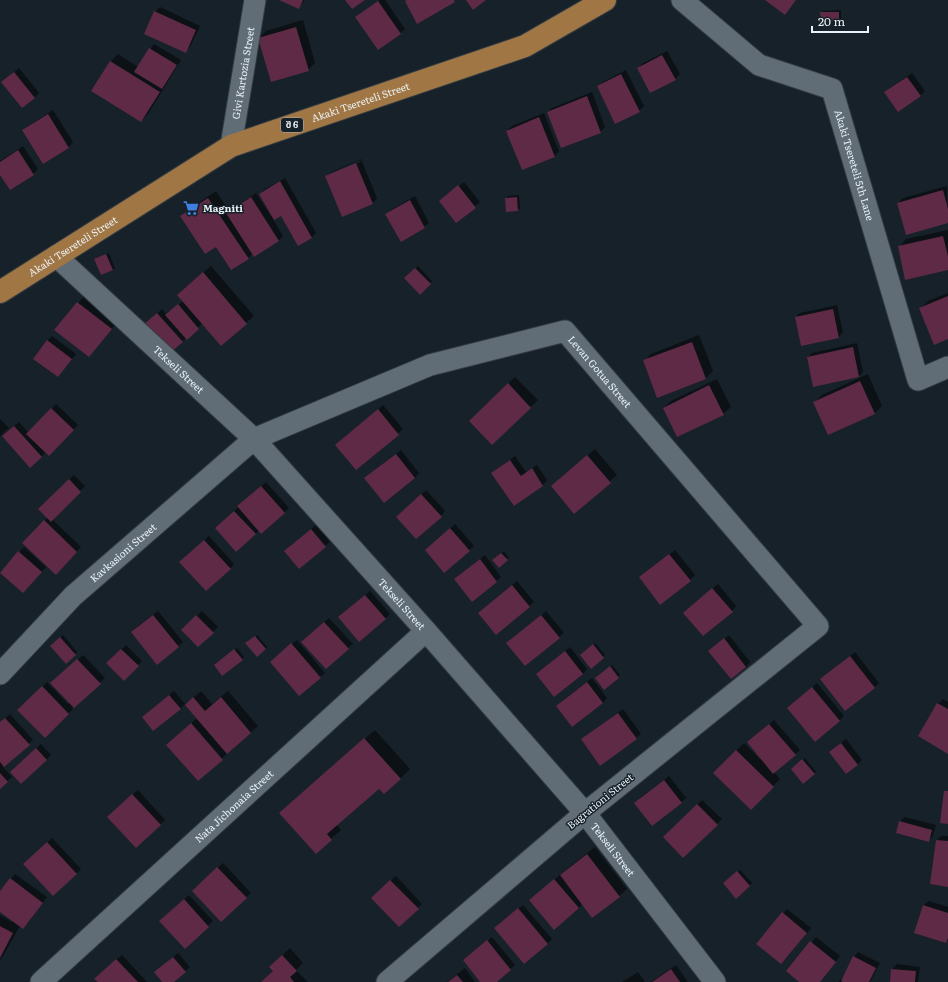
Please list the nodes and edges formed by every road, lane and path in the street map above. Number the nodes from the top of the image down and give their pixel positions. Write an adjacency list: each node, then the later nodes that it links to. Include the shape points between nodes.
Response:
1 (255, 0): 4 (street, Givi Kartozia Street)
2 (605, 0): 4 (main road, Akaki Tsereteli Street / შ 6, via 525,46)
3 (682, 0): 7 (street, Akaki Tsereteli 5th Lane, via 759,65 832,89 918,380)
4 (231, 146): 5 (main road, Akaki Tsereteli Street / შ 6)
5 (56, 256): 6 (main road, Akaki Tsereteli Street / შ 6); 8 (street, Tekseli Street)
6 (0, 292)
7 (948, 367)
8 (254, 439): 9 (street, Levan Gotua Street, via 430,365 565,331); 10 (street, Tekseli Street); 11 (street, Kavkasioni Street, via 73,596)
9 (818, 626): 12 (street, Bagrationi Street)
10 (426, 631): 12 (street, Tekseli Street); 13 (street, Nata Jichonaia Street)
11 (0, 674)
12 (585, 813): 14 (street, Bagrationi Street); 15 (street, Tekseli Street)
13 (42, 982)
14 (387, 982)
15 (716, 982)

